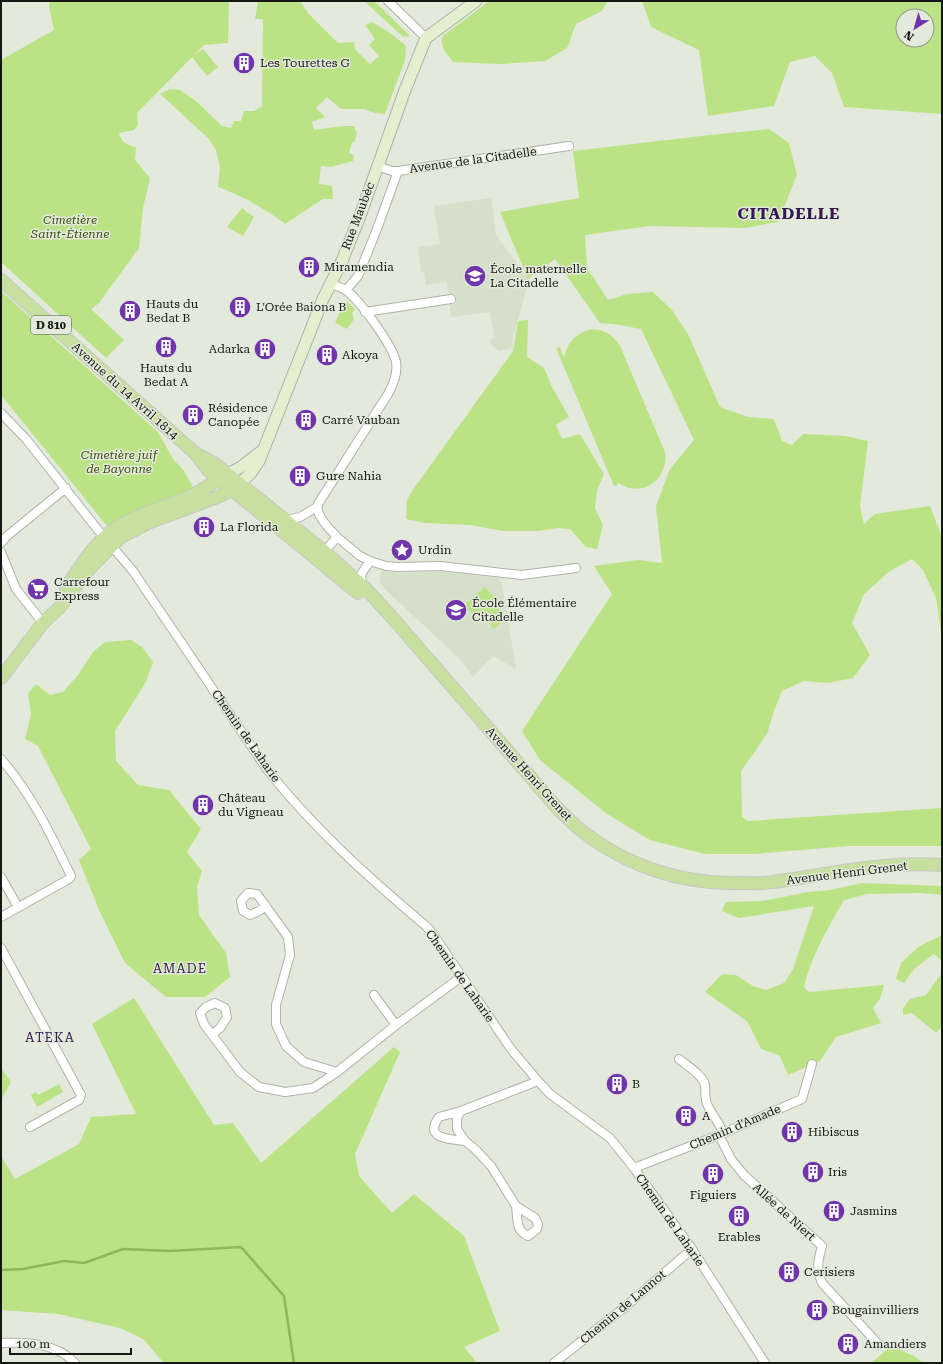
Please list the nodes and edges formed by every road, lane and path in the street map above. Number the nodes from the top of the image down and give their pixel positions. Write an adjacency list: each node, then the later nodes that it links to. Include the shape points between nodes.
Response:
1 (388, 1): 3 (street)
2 (476, 1): 3 (main road)
3 (426, 38): 5 (main road, Rue Maubèc)
4 (569, 146): 6 (street, Avenue de la Citadelle)
5 (377, 166): 6 (street, Avenue de la Citadelle); 8 (main road, Rue Maubèc, via 360,216)
6 (398, 171): 9 (street, via 358,276)
7 (1, 280): 14 (main road, Avenue du 14 Avril 1814 / D 810, via 196,454 214,463)
8 (330, 284): 9 (street); 13 (main road, Rue Maubèc)
9 (346, 290): 11 (street)
10 (451, 299): 11 (street)
11 (365, 312): 17 (street, via 396,361 396,372 388,394)
12 (2, 415): 16 (street, Chemin de Laharie, via 26,439)
13 (262, 450): 14 (main road, Rue Maubèc, via 241,467); 15 (main road, Rue Maubèc, via 253,470)
14 (223, 477): 15 (main road, Avenue du 14 Avril 1814 / D 810); 21 (main road, via 189,497 123,524)
15 (235, 487): 18 (main road, Avenue Henri Grenet); 21 (main road, via 220,496 148,523); 23 (main road, Avenue Henri Grenet, via 245,499)
16 (66, 488): 20 (street); 21 (street, Chemin de Laharie)
17 (317, 507): 18 (street, via 300,517); 19 (street, via 322,519)
18 (284, 521): 23 (main road, Avenue Henri Grenet)
19 (337, 537): 23 (street); 24 (street)
20 (1, 542)
21 (108, 542): 27 (main road, via 84,562 49,609); 39 (street, Chemin de Laharie, via 133,571 266,768 287,794 370,878 426,926)
22 (1, 552): 27 (street, via 16,589)
23 (321, 556): 26 (main road, Avenue Henri Grenet); 28 (main road, Avenue Henri Grenet)
24 (370, 561): 25 (street, via 386,566 440,566 522,575); 26 (street, via 362,573)
25 (576, 568)
26 (365, 588): 28 (main road, Avenue Henri Grenet)
27 (43, 623): 29 (main road)
28 (405, 633): 34 (main road, Avenue Henri Grenet, via 559,810 580,830 620,857 650,870 697,882)
29 (1, 678)
30 (1, 759): 36 (street, via 27,794 71,876)
31 (942, 858): 34 (main road, Avenue Henri Grenet, via 879,858)
32 (942, 866): 34 (main road, Avenue Henri Grenet, via 886,866)
33 (1, 877): 36 (street)
34 (752, 883)
35 (266, 906): 45 (street, via 288,937 290,955 276,1005 276,1024 286,1046 304,1062)
36 (18, 907): 37 (street)
37 (1, 916)
38 (1, 948): 48 (street, via 81,1095 79,1100)
39 (461, 977): 41 (street); 46 (street, Chemin de Laharie, via 510,1049)
40 (374, 995): 41 (street)
41 (396, 1025): 45 (street)
42 (212, 1035): 45 (street, via 240,1072 259,1087 285,1092 313,1088)
43 (679, 1059): 49 (street, via 705,1083 705,1100 720,1123)
44 (812, 1064): 49 (street, Chemin d'Amade, via 802,1099)
45 (337, 1072)
46 (538, 1081): 47 (street); 51 (street, Chemin de Laharie, via 550,1094 610,1138)
47 (461, 1111): 50 (street, via 457,1118 458,1129); 50 (street, via 439,1117 434,1128 436,1134 443,1138)
48 (30, 1127)
49 (721, 1134): 51 (street, Chemin d'Amade); 55 (street, Allée de Niert, via 731,1159 744,1175 822,1246 818,1267 822,1283)
50 (464, 1141): 52 (street, via 491,1166)
51 (634, 1168): 53 (street, Chemin de Laharie)
52 (516, 1206)
53 (692, 1249): 57 (street, Chemin de Lannot, via 625,1307); 58 (street, Chemin de Laharie)
54 (1, 1343): 56 (street, via 58,1350)
55 (879, 1345)
56 (75, 1363)
57 (554, 1363)
58 (765, 1363)

